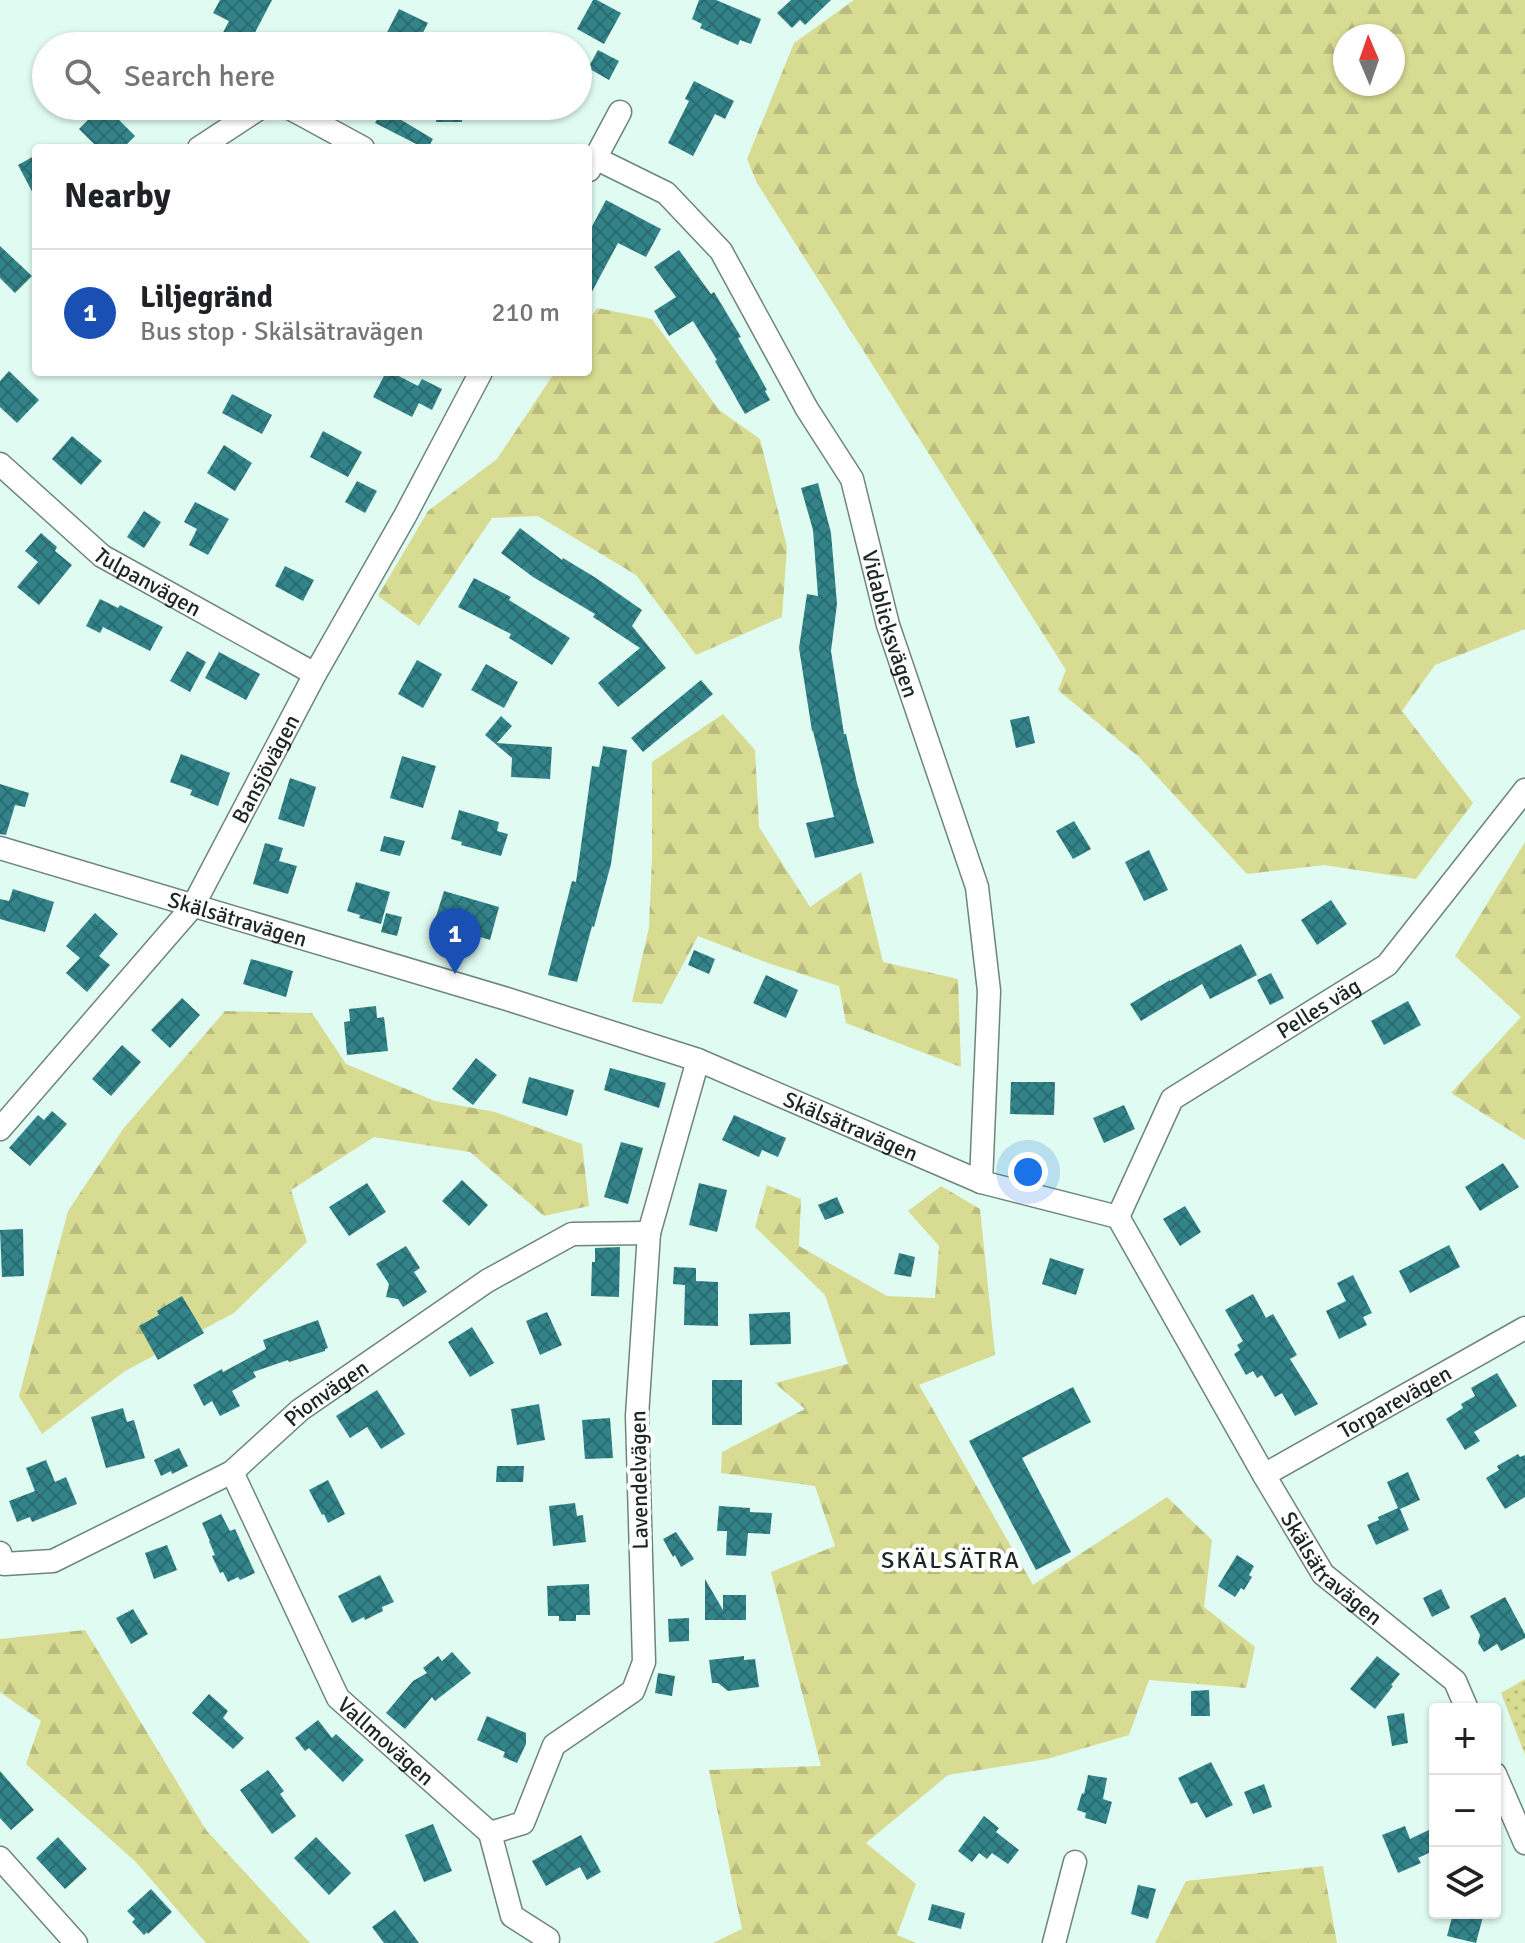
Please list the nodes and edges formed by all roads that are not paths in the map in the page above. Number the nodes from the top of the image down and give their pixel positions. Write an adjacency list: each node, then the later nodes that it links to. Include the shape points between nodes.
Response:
1 (620, 112): 6 (street)
2 (242, 120): 4 (street)
3 (312, 120): 5 (street)
4 (205, 144)
5 (356, 144)
6 (592, 165): 15 (street, Vidablicksvägen, via 666,193 721,251 807,409 852,479 888,625 977,887 989,991)
7 (479, 376): 9 (street, Bansjövägen)
8 (0, 464): 9 (street, Tulpanvägen, via 102,556)
9 (315, 674): 12 (street, Bansjövägen)
10 (1525, 790): 16 (street, Pelles väg, via 1387,965 1172,1099)
11 (0, 848): 12 (street, Skälsätravägen)
12 (193, 906): 13 (street, Skälsätravägen); 14 (street, Bansjövägen)
13 (698, 1060): 15 (street, Skälsätravägen); 17 (street, Lavendelvägen)
14 (0, 1129)
15 (981, 1182): 16 (street, Skälsätravägen)
16 (1118, 1217): 20 (street, Skälsätravägen)
17 (649, 1233): 19 (street, Pionvägen, via 572,1234 487,1281 300,1410); 24 (street, Lavendelvägen, via 637,1416 644,1662 633,1691 554,1745 523,1823)
18 (1525, 1328): 20 (street, Torparevägen)
19 (232, 1472): 21 (street, Pionvägen, via 53,1561); 24 (street, Vallmovägen, via 338,1698)
20 (1264, 1475): 22 (street, Skälsätravägen, via 1323,1574 1455,1681)
21 (2, 1558)
22 (1464, 1703)
23 (1495, 1775): 25 (street)
24 (490, 1833): 28 (street, via 512,1916)
25 (1525, 1843)
26 (0, 1858): 29 (street)
27 (1075, 1862): 30 (street)
28 (548, 1939)
29 (76, 1943)
30 (1054, 1943)

